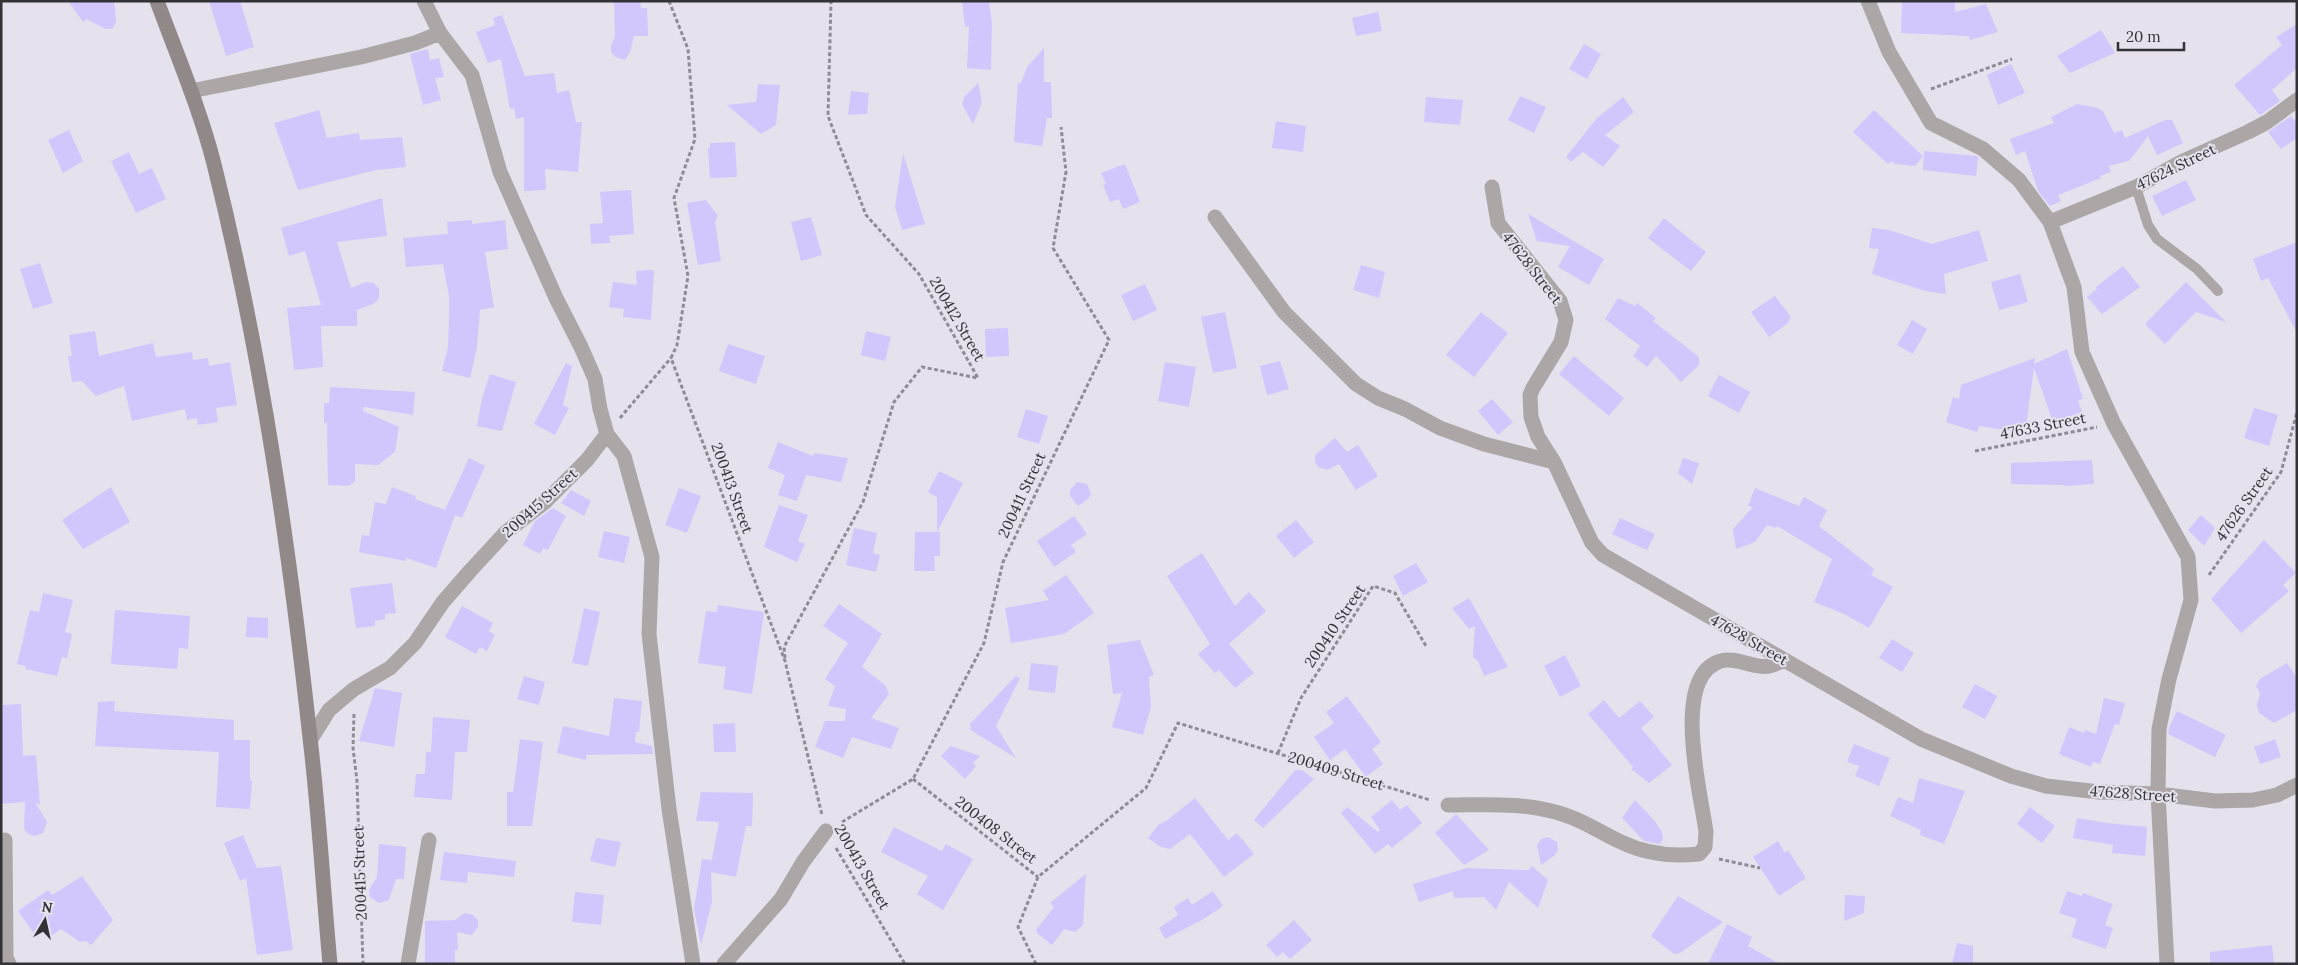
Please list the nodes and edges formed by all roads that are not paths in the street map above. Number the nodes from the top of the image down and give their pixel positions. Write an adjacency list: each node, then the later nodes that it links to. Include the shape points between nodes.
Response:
1 (157, 1): 5 (street)
2 (424, 1): 4 (street)
3 (1868, 1): 10 (street, via 1889,52 1930,123 1983,149 2019,180)
4 (440, 33): 5 (street, via 360,57); 12 (street, via 472,75 500,172 595,379)
5 (191, 91): 15 (street, via 214,162 250,331 282,508)
6 (2297, 100): 7 (street, 47624 Street, via 2267,122)
7 (2136, 187): 10 (street, 47624 Street); 11 (lane, via 2148,225 2157,239 2197,269)
8 (1492, 188): 13 (street, 47628 Street, via 1498,223 1560,301 1566,320 1562,342 1530,395 1531,417 1538,437)
9 (1215, 217): 13 (street, via 1284,312 1356,384 1440,428 1484,444)
10 (2050, 222): 17 (street, via 2074,287 2082,352 2114,424 2188,557 2191,600 2158,729)
11 (2218, 291)
12 (607, 434): 15 (street, 200415 Street, via 580,467 545,502 506,532 470,571 443,602 415,643 390,668 354,689 329,710); 25 (street, via 624,456 652,557 649,634 669,809)
13 (1554, 462): 14 (street, 47628 Street, via 1592,543 1603,555)
14 (1785, 660): 17 (street, 47628 Street, via 1921,738 2011,776 2046,786); 18 (street, via 1760,667 1728,659 1720,661 1698,683 1691,728 1706,832 1705,847 1699,854 1680,856 1649,852 1621,842 1580,820 1532,807)
15 (311, 739): 23 (street)
16 (2297, 785): 17 (street, 47628 Street, via 2277,795 2253,800 2215,801)
17 (2158, 794): 27 (street)
18 (1448, 805)
19 (826, 831): 26 (street, via 781,898)
20 (5, 840): 22 (street, via 6,957)
21 (429, 840): 24 (street)
22 (9, 964)
23 (330, 964)
24 (408, 964)
25 (693, 964)
26 (724, 964)
27 (2167, 964)

